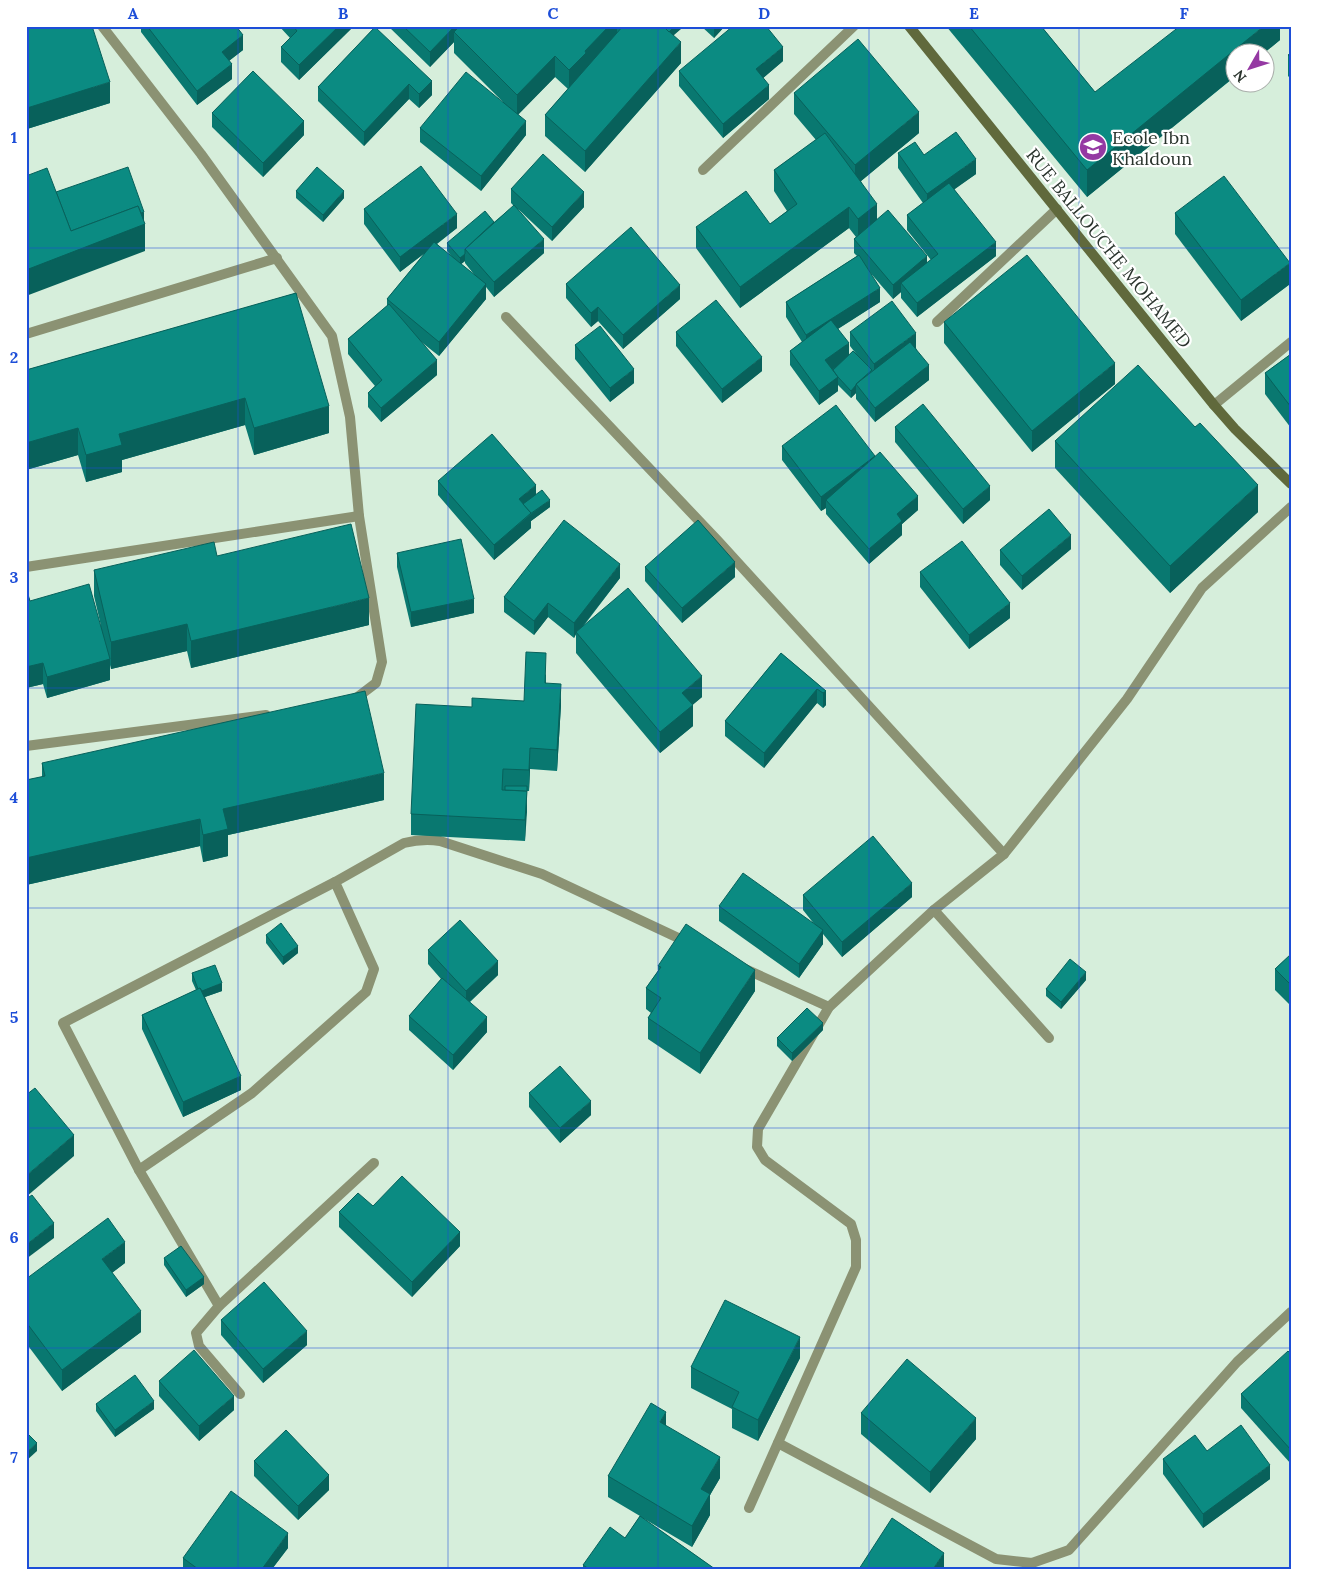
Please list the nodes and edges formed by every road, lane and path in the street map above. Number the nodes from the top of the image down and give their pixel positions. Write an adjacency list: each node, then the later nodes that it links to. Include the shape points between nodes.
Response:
1 (102, 26): 6 (street)
2 (854, 26): 4 (street)
3 (909, 26): 5 (street, RUE BALLOUCHE MOHAMED)
4 (703, 170)
5 (1057, 209): 8 (street); 11 (street, RUE BALLOUCHE MOHAMED)
6 (277, 258): 9 (street); 14 (street, via 332,336 350,417)
7 (506, 317): 19 (street, via 718,541)
8 (937, 322)
9 (26, 334)
10 (1291, 342): 11 (street)
11 (1214, 405): 12 (street, RUE BALLOUCHE MOHAMED)
12 (1291, 484)
13 (1291, 507): 19 (street, via 1202,588 1126,699)
14 (359, 516): 15 (street); 16 (street, via 382,662 376,683)
15 (26, 567)
16 (349, 704)
17 (280, 713): 18 (street)
18 (26, 746)
19 (1004, 854): 21 (street)
20 (335, 882): 22 (street, via 404,843 430,840 542,874); 27 (street, via 374,970 366,992 252,1093); 27 (street, via 63,1023)
21 (934, 910): 24 (street); 25 (street)
22 (694, 945)
23 (730, 962): 24 (street)
24 (829, 1007): 31 (street, via 758,1129 757,1147 765,1160 851,1224 856,1240 856,1267)
25 (1049, 1038)
26 (374, 1163): 28 (street)
27 (139, 1170): 28 (street)
28 (219, 1306): 30 (street, via 196,1333 197,1340)
29 (1291, 1312): 31 (street, via 1237,1362 1069,1550 1032,1563 996,1559)
30 (240, 1394)
31 (778, 1443): 32 (street)
32 (750, 1508)

